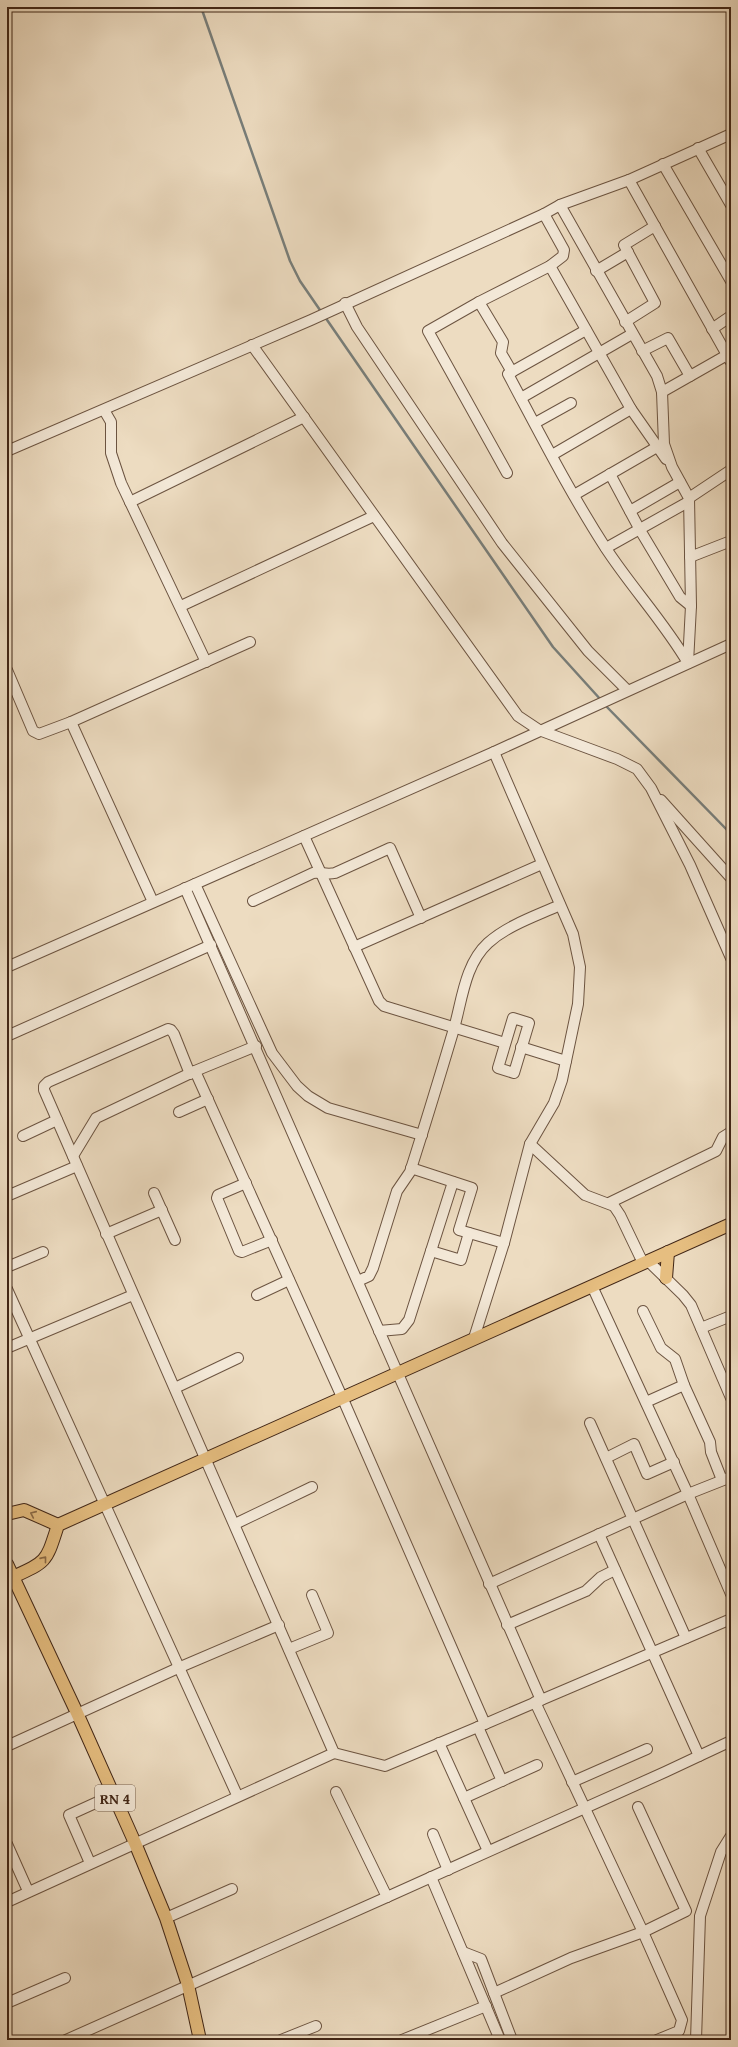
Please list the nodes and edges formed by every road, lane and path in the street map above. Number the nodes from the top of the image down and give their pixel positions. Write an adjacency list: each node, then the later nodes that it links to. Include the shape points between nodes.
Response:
1 (731, 134): 2 (street)
2 (698, 148): 3 (street); 6 (street)
3 (664, 164): 4 (street); 12 (street)
4 (629, 180): 5 (street); 8 (street)
5 (560, 205): 7 (street); 11 (street)
6 (731, 205)
7 (544, 214): 10 (street, via 564,250 563,256); 14 (street)
8 (655, 226): 9 (street, via 624,245); 17 (street)
9 (628, 252): 11 (street); 16 (street, via 656,303)
10 (550, 266): 13 (street); 18 (street)
11 (596, 271): 16 (street)
12 (731, 281)
13 (479, 302): 24 (street, via 503,342 501,353); 38 (street, via 428,331)
14 (345, 303): 20 (street); 57 (street, via 357,327 502,543 588,651)
15 (731, 316): 17 (street)
16 (625, 322): 19 (street)
17 (712, 329): 23 (street)
18 (586, 330): 22 (street); 24 (street)
19 (632, 334): 21 (street); 22 (street)
20 (252, 345): 30 (street); 31 (street)
21 (642, 351): 25 (street, via 668,338); 26 (street, via 657,376)
22 (599, 353): 27 (street); 29 (street)
23 (729, 358): 25 (street)
24 (512, 372): 27 (street, via 508,374)
25 (690, 376): 26 (street)
26 (662, 392): 36 (street, via 664,444)
27 (521, 398): 32 (street)
28 (571, 403): 32 (street)
29 (631, 409): 33 (street); 35 (street)
30 (104, 410): 34 (street); 43 (street, via 111,422 115,466)
31 (304, 417): 43 (street); 45 (street)
32 (535, 423): 35 (street)
33 (657, 447): 36 (street); 39 (street)
34 (7, 451)
35 (552, 455): 41 (street)
36 (672, 467): 40 (street)
37 (731, 470): 42 (street)
38 (507, 473)
39 (610, 474): 41 (street); 44 (street)
40 (680, 482): 42 (street); 44 (street)
41 (574, 495): 48 (street)
42 (689, 500): 46 (street); 49 (street)
43 (130, 502): 50 (street)
44 (630, 511): 46 (street)
45 (374, 516): 50 (street); 59 (street, via 518,716)
46 (640, 530): 48 (street); 51 (street, via 680,597)
47 (731, 541): 49 (street)
48 (606, 548): 55 (street, via 669,632)
49 (690, 557): 51 (street)
50 (181, 606): 54 (street)
51 (691, 606): 55 (street)
52 (250, 642): 54 (street)
53 (731, 644): 55 (street)
54 (206, 662): 58 (street)
55 (688, 663): 57 (street)
56 (7, 670): 58 (street, via 33,731 39,734)
57 (627, 690): 59 (street)
58 (71, 722): 69 (street)
59 (539, 730): 60 (street); 61 (street, via 637,769)
60 (494, 752): 62 (street); 63 (street)
61 (651, 788): 65 (street); 74 (street, via 690,865)
62 (304, 836): 64 (street); 66 (street)
63 (542, 864): 70 (street); 71 (street)
64 (321, 872): 68 (street, via 313,873); 71 (street, via 335,873 390,848); 73 (street)
65 (731, 878)
66 (195, 884): 67 (street); 87 (street, via 272,1053 297,1086 328,1108)
67 (185, 888): 69 (street); 72 (street)
68 (254, 901)
69 (153, 902): 75 (street)
70 (560, 904): 76 (street, via 501,933 487,944 469,971); 81 (street, via 573,934 580,967 578,1004)
71 (421, 918): 73 (street)
72 (211, 945): 77 (street); 79 (street)
73 (354, 947): 76 (street, via 375,996 384,1006)
74 (731, 958)
75 (7, 967)
76 (454, 1027): 78 (street); 87 (street)
77 (7, 1036)
78 (505, 1043): 80 (street, via 513,1018 529,1023); 80 (street, via 498,1068 514,1073)
79 (256, 1046): 82 (street); 112 (street)
80 (521, 1047): 81 (street)
81 (566, 1061): 89 (street, via 554,1102)
82 (192, 1073): 83 (street); 85 (street, via 174,1034 168,1029 48,1082 44,1090); 90 (street, via 96,1118)
83 (208, 1099): 84 (street); 94 (street)
84 (178, 1112)
85 (57, 1120): 88 (street); 90 (street)
86 (731, 1132): 97 (street, via 722,1137 716,1151)
87 (422, 1135): 92 (street)
88 (23, 1136)
89 (530, 1144): 97 (street, via 585,1194); 104 (street)
90 (73, 1156): 91 (street)
91 (77, 1166): 96 (street); 101 (street)
92 (411, 1168): 93 (street); 112 (street, via 397,1191 373,1268 369,1276)
93 (453, 1182): 100 (street, via 472,1188 459,1230); 105 (street)
94 (246, 1183): 103 (street); 103 (street, via 218,1195 217,1198 239,1251)
95 (154, 1193): 98 (street)
96 (7, 1196)
97 (610, 1203): 108 (street, via 618,1210)
98 (162, 1210): 101 (street); 102 (street)
99 (731, 1224): 107 (main road)
100 (469, 1233): 104 (street); 105 (street, via 461,1260)
101 (106, 1234): 115 (street)
102 (175, 1240)
103 (272, 1240): 111 (street)
104 (504, 1243): 122 (street)
105 (431, 1251): 120 (street, via 406,1326 402,1329)
106 (43, 1252): 109 (street)
107 (668, 1252): 108 (main road); 110 (main road)
108 (645, 1262): 110 (street); 113 (main road)
109 (7, 1267)
110 (666, 1278): 119 (street, via 688,1300)
111 (289, 1280): 116 (street); 128 (street)
112 (358, 1281): 120 (street)
113 (592, 1286): 122 (main road); 130 (street)
114 (7, 1289): 121 (street)
115 (132, 1295): 121 (street); 127 (street)
116 (257, 1295)
117 (644, 1312): 126 (street, via 661,1348 675,1359)
118 (731, 1316): 119 (street)
119 (701, 1328): 129 (street)
120 (379, 1330): 125 (street)
121 (29, 1338): 123 (street); 138 (street)
122 (474, 1338): 125 (main road)
123 (7, 1348)
124 (238, 1358): 127 (street)
125 (398, 1372): 128 (main road); 147 (street)
126 (684, 1385): 130 (street); 135 (street, via 710,1442 712,1452)
127 (175, 1388): 132 (street)
128 (342, 1397): 132 (main road); 159 (street)
129 (731, 1398)
130 (646, 1402): 134 (street)
131 (590, 1423): 133 (street)
132 (206, 1458): 138 (main road); 141 (street)
133 (606, 1458): 134 (street, via 634,1444 647,1474); 140 (street)
134 (674, 1462): 137 (street)
135 (727, 1479): 137 (street)
136 (312, 1487): 141 (street)
137 (688, 1494): 140 (street); 148 (street)
138 (104, 1503): 142 (main road); 156 (street)
139 (7, 1514): 142 (main road, one-way to 139, via 24,1510)
140 (633, 1518): 143 (street); 153 (street)
141 (235, 1524): 151 (street)
142 (58, 1525): 146 (main road, one-way to 142, via 39,1565 44,1560 49,1554)
143 (599, 1534): 145 (street); 147 (street)
144 (7, 1564): 146 (main road, RN 4)
145 (615, 1570): 152 (street, via 601,1577 586,1591); 155 (street)
146 (10, 1576): 158 (main road, RN 4)
147 (489, 1584): 152 (street)
148 (731, 1594)
149 (312, 1595): 154 (street, via 328,1633)
150 (731, 1619): 153 (street)
151 (279, 1625): 154 (street); 156 (street)
152 (507, 1625): 157 (street)
153 (686, 1638): 155 (street)
154 (289, 1649): 164 (street)
155 (652, 1652): 157 (street); 165 (street)
156 (178, 1668): 158 (street); 171 (street)
157 (538, 1701): 159 (street); 168 (street)
158 (77, 1713): 162 (street); 170 (main road, RN 4)
159 (481, 1725): 161 (street); 167 (street)
160 (731, 1740): 165 (street)
161 (439, 1743): 164 (street, via 385,1766); 172 (street)
162 (7, 1746)
163 (647, 1749): 168 (street)
164 (334, 1753): 171 (street)
165 (698, 1756): 174 (street)
166 (537, 1766): 167 (street)
167 (502, 1781): 172 (street)
168 (572, 1782): 174 (street)
169 (336, 1792): 185 (street)
170 (113, 1795): 177 (main road, RN 4); 180 (street, via 69,1815)
171 (237, 1795): 177 (street)
172 (464, 1798): 179 (street)
173 (638, 1807): 188 (street, via 686,1911)
174 (584, 1808): 179 (street); 188 (street)
175 (433, 1834): 181 (street)
176 (731, 1836): 203 (street, via 721,1852 700,1916)
177 (135, 1843): 180 (street); 187 (main road, RN 4)
178 (7, 1844): 184 (street)
179 (488, 1851): 181 (street)
180 (90, 1863): 184 (street)
181 (448, 1870): 182 (street)
182 (431, 1877): 185 (street); 189 (street)
183 (232, 1889): 187 (street)
184 (28, 1891): 186 (street)
185 (387, 1897): 191 (street)
186 (7, 1902)
187 (166, 1918): 191 (main road, RN 4)
188 (643, 1932): 192 (street, via 571,1958); 202 (street, via 682,2020 678,2031)
189 (463, 1952): 192 (street, via 481,1959); 194 (street)
190 (65, 1978): 193 (street)
191 (188, 1985): 196 (street); 197 (main road, RN 4)
192 (494, 1993): 201 (street)
193 (7, 2003)
194 (486, 2006): 199 (street); 200 (street)
195 (316, 2026): 198 (street)
196 (69, 2039)
197 (200, 2040)
198 (281, 2040)
199 (402, 2040)
200 (500, 2040)
201 (512, 2040)
202 (657, 2040)
203 (696, 2040)

